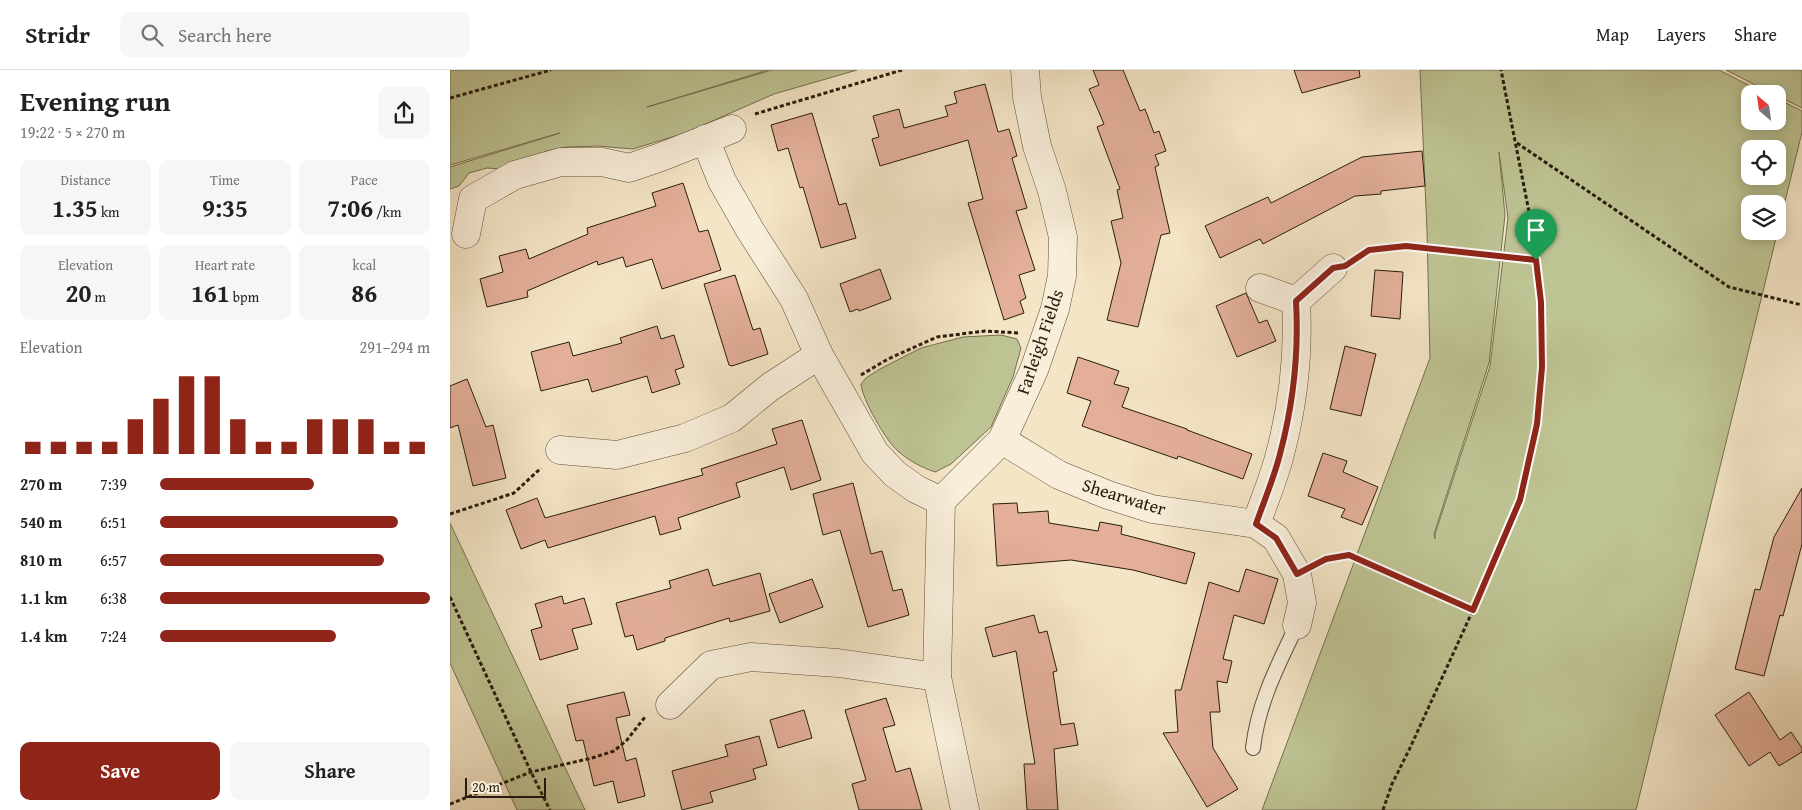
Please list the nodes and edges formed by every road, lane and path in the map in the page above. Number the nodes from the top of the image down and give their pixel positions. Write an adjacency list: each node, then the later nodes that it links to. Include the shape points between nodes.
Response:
1 (551, 70): 5 (path)
2 (902, 70): 6 (path, via 749,116)
3 (1025, 70): 15 (street, Farleigh Fields, via 1037,146 1063,238 1062,276)
4 (1501, 70): 8 (path)
5 (450, 98)
6 (732, 129): 7 (street)
7 (705, 139): 9 (street, via 629,168 602,162 561,162 515,175 473,198); 16 (street, via 722,181 794,299)
8 (1517, 144): 10 (path); 14 (path, via 1729,287)
9 (466, 234)
10 (1536, 260): 11 (path, via 1406,246 1369,250 1345,266); 25 (path, via 1541,302 1542,367 1537,424 1520,500)
11 (1333, 268): 13 (street)
12 (1260, 288): 13 (street)
13 (1296, 301): 22 (street, via 1298,324 1290,410 1280,456)
14 (1802, 305)
15 (1045, 338): 17 (path, via 985,331 937,337); 18 (street, Farleigh Fields)
16 (819, 355): 17 (street); 19 (street, via 770,387 732,418 684,438 617,454)
17 (838, 386): 20 (street, via 875,454 916,489)
18 (1002, 440): 20 (street, Farleigh Fields); 22 (street, Shearwater, via 1059,475 1108,495 1152,509)
19 (560, 450): 21 (path, via 514,493)
20 (941, 501): 27 (street)
21 (450, 514)
22 (1256, 524): 23 (street, Shearwater, via 1276,538)
23 (1297, 574): 25 (path, via 1326,559 1349,555); 26 (street, Shearwater, via 1302,603)
24 (450, 598): 30 (path)
25 (1473, 610): 34 (path)
26 (1297, 625): 29 (lane, via 1269,683 1255,726)
27 (937, 677): 28 (street, via 838,663 751,657 711,665); 33 (street)
28 (670, 705): 30 (path, via 648,714 614,752)
29 (1253, 748)
30 (531, 772): 31 (path); 32 (path)
31 (450, 804)
32 (550, 810)
33 (965, 810)
34 (1383, 810)

